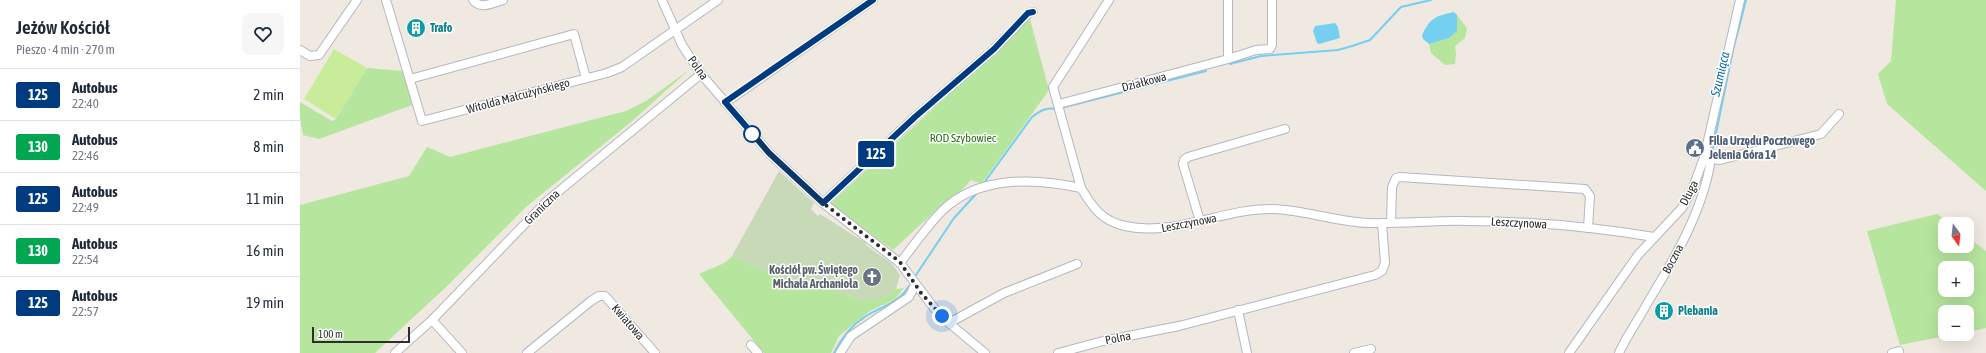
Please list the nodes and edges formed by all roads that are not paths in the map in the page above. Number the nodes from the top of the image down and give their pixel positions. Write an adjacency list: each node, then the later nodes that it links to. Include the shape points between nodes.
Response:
1 (357, 0): 14 (street, via 319,55 310,56)
2 (386, 0): 18 (street, Witolda Małcużyńskiego)
3 (473, 0): 4 (street, via 482,6)
4 (503, 0)
5 (662, 0): 13 (street, Polna)
6 (718, 0): 13 (street, Witolda Małcużyńskiego)
7 (873, 0): 19 (street)
8 (1109, 0): 20 (street, via 1053,87)
9 (1228, 0): 15 (street)
10 (1272, 0): 15 (street, Działkowa, via 1270,49 1256,50)
11 (1740, 0): 23 (street, Długa)
12 (1033, 12): 25 (street, via 1028,13 994,49 915,117)
13 (675, 30): 16 (street, Polna); 17 (street, Witolda Małcużyńskiego, via 622,67)
14 (300, 50)
15 (1228, 59): 20 (street, Działkowa)
16 (701, 74): 19 (street, Polna); 35 (street, Graniczna, via 547,201)
17 (586, 78): 18 (street, Witolda Małcużyńskiego, via 422,121); 18 (street, via 574,34)
18 (410, 79)
19 (725, 102): 25 (street, Polna, via 769,153)
20 (1059, 108): 24 (street)
21 (1839, 114): 23 (street, via 1821,134 1720,160)
22 (1285, 129): 26 (street, via 1184,160)
23 (1707, 158): 30 (street, Długa, via 1686,202 1675,217); 50 (street, Boczna, via 1707,180 1703,194 1674,259)
24 (1081, 188): 26 (street, Leszczynowa, via 1090,204 1104,219 1124,226 1165,229); 31 (street, via 1009,182 975,189 961,195 942,211)
25 (823, 203): 31 (street, Polna)
26 (1200, 221): 28 (street, Leszczynowa, via 1251,210 1273,209 1295,210 1348,222)
27 (1391, 223): 28 (street, Leszczynowa); 29 (street, Leszczynowa, via 1468,221); 29 (street, via 1392,186 1396,178 1400,177 1585,189 1590,196)
28 (1382, 224): 34 (street, via 1386,263 1382,271)
29 (1588, 228): 30 (street, Leszczynowa)
30 (1654, 237): 49 (street, Długa, via 1638,255)
31 (900, 262): 33 (street, Polna)
32 (1077, 264): 36 (street, via 1004,293)
33 (915, 285): 36 (street, Polna); 44 (street, via 909,297 851,336)
34 (1238, 310): 46 (street, Polna, via 1179,326 1103,340); 47 (street)
35 (432, 320): 39 (street, Graniczna); 40 (street)
36 (949, 323): 45 (street, Polna)
37 (751, 344): 43 (street)
38 (1371, 349): 48 (street)
39 (395, 353)
40 (462, 353)
41 (527, 353): 42 (street, Kwiatowa, via 599,296 605,296)
42 (655, 353)
43 (758, 353)
44 (840, 353)
45 (985, 353)
46 (1058, 353)
47 (1247, 353)
48 (1354, 353)
49 (1570, 353)
50 (1619, 353)

